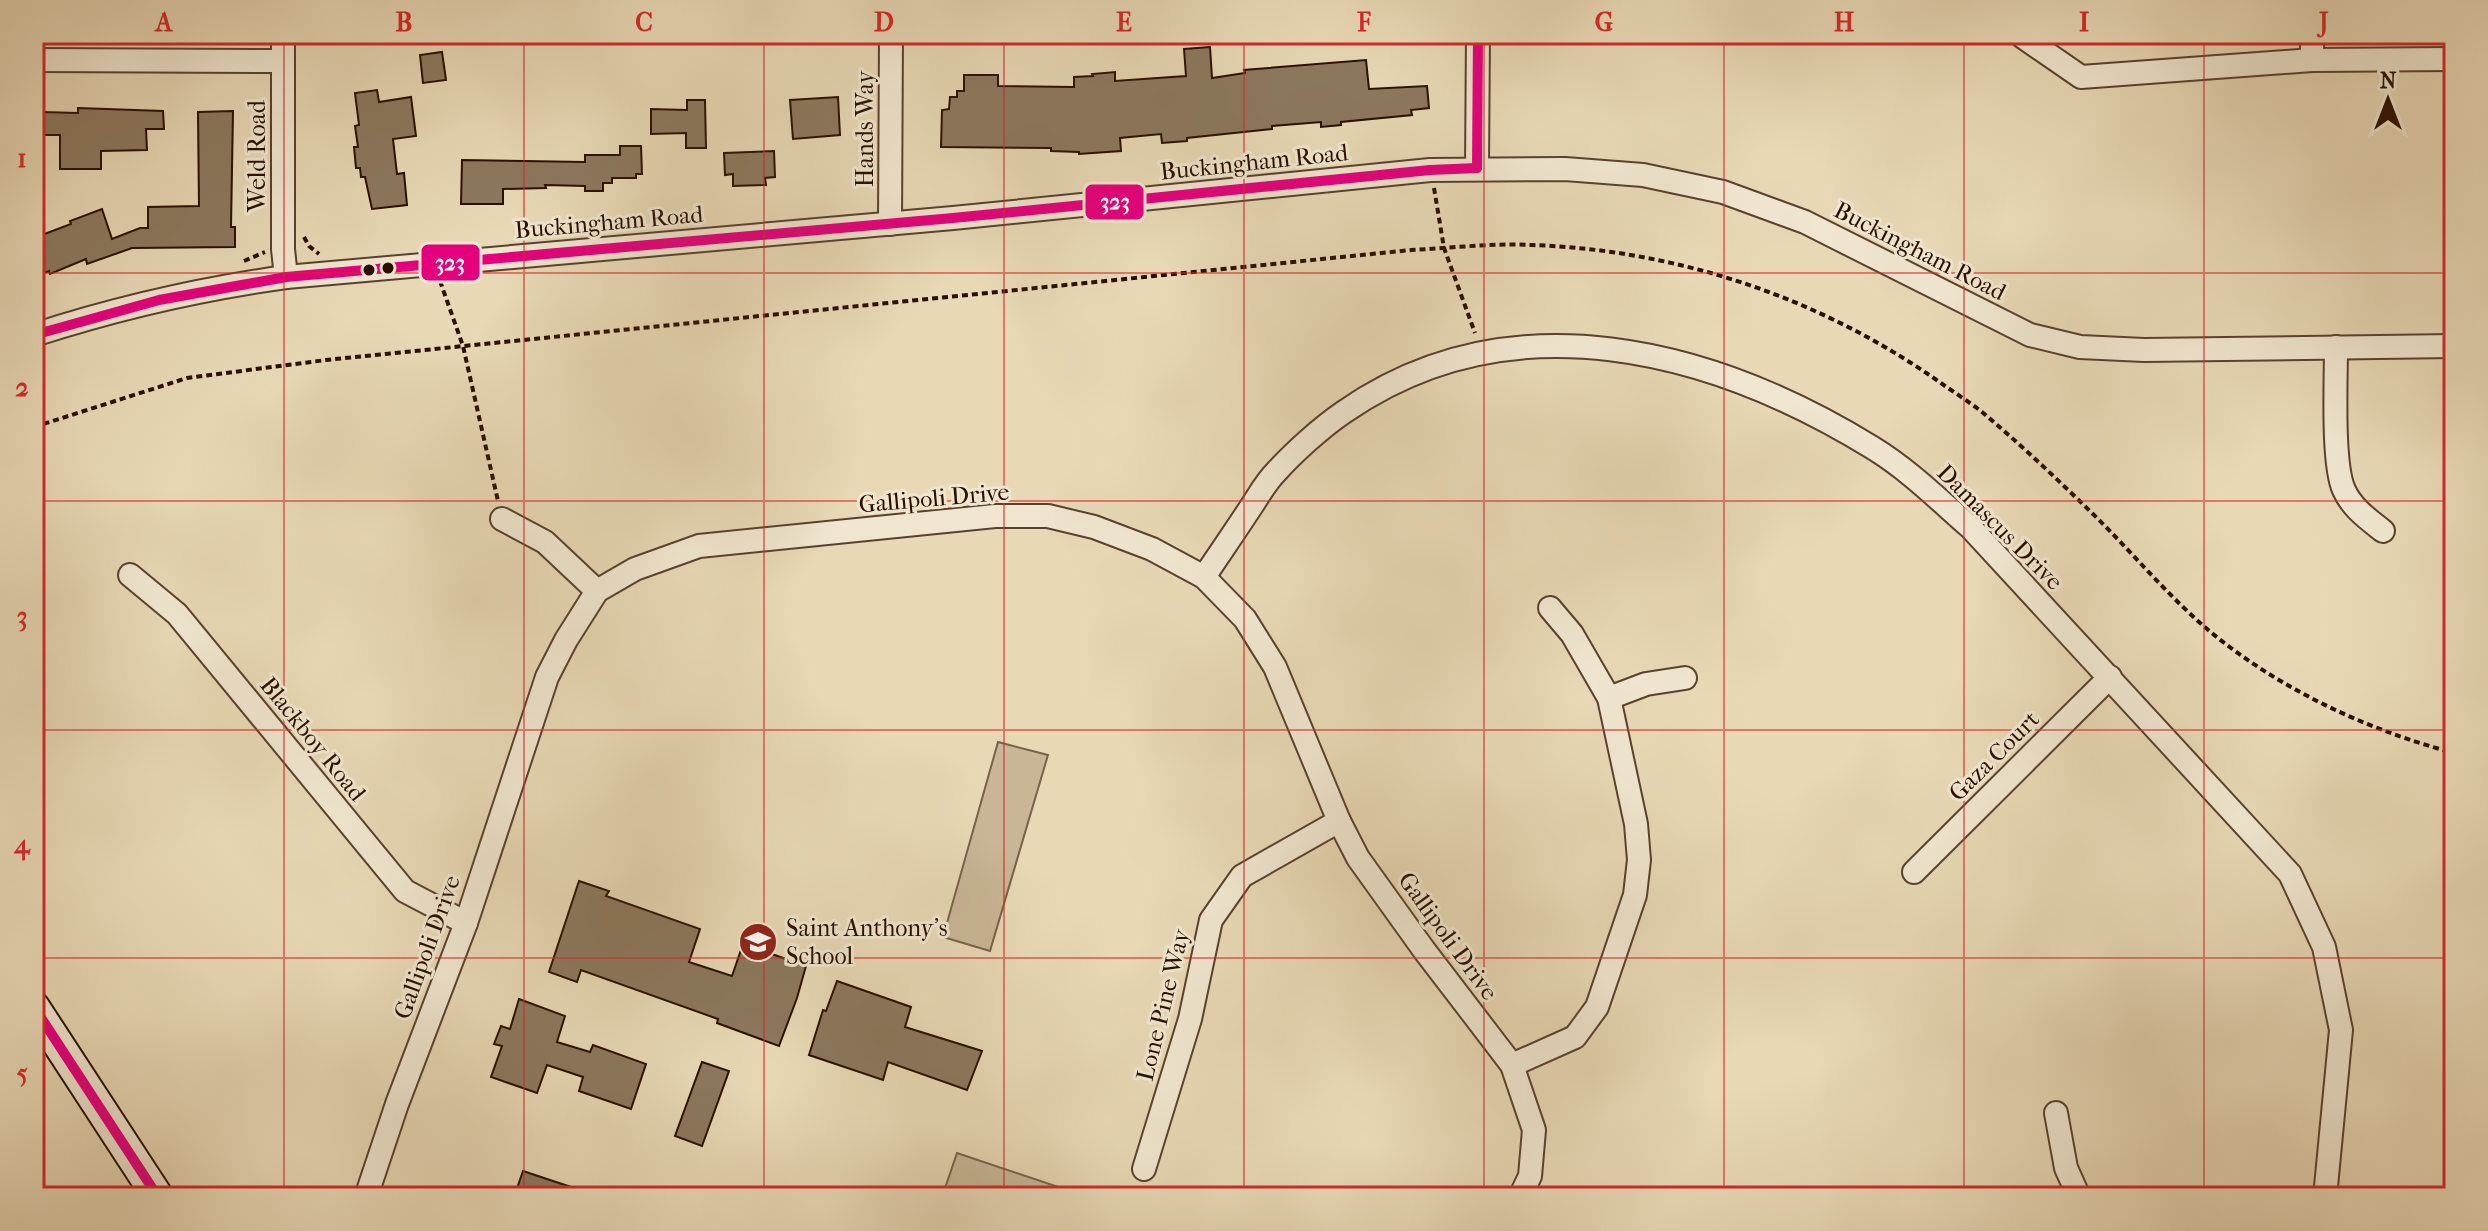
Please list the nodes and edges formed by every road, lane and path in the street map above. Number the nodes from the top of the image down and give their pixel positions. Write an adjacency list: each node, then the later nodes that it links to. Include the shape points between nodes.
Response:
1 (283, 34): 9 (street, Weld Road)
2 (891, 34): 12 (street, Hands Way)
3 (1478, 34): 10 (street)
4 (2023, 34): 8 (street, via 2081,77)
5 (2312, 34): 8 (street)
6 (2454, 59): 8 (street)
7 (34, 60): 9 (street)
8 (2312, 60)
9 (283, 61): 14 (street, Weld Road)
10 (1477, 168): 11 (street, Buckingham Road); 18 (street, Buckingham Road, via 1643,175 1723,192 1805,222 2030,335 2080,347)
11 (1430, 170): 12 (street, Buckingham Road); 13 (path)
12 (890, 224): 14 (street, Buckingham Road)
13 (1444, 248): 16 (path); 19 (path, via 326,360 187,378); 29 (path, via 1531,245 1617,253 1700,269 1780,294 1854,329 1981,411 2228,646 2275,679 2341,713)
14 (286, 277): 15 (street, Buckingham Road, via 143,303)
15 (34, 335)
16 (1476, 337)
17 (2454, 346): 18 (street, Buckingham Road)
18 (2336, 347): 21 (street, via 2343,489)
19 (34, 427)
20 (502, 519): 24 (street, via 545,542)
21 (2383, 531)
22 (130, 575): 32 (street, Blackboy Road, via 177,614 405,891)
23 (1204, 577): 24 (street, Gallipoli Drive, via 1094,527 1048,516 995,516 699,546 635,569); 26 (street, Damascus Drive, via 1275,473 1343,413 1397,381 1458,358 1526,345 1588,346 1665,359 1745,383 1874,449 1971,528); 30 (street, Gallipoli Drive, via 1245,619 1275,667)
24 (597, 591): 32 (street, Gallipoli Drive, via 547,677)
25 (1550, 608): 28 (street, via 1572,634)
26 (2110, 677): 31 (street, Gaza Court); 41 (street, Damascus Drive, via 2290,874 2324,947 2341,1030)
27 (1685, 678): 28 (street, via 1646,684)
28 (1609, 698): 34 (street, via 1636,824 1635,895 1597,1007 1575,1037)
29 (2454, 753)
30 (1339, 821): 34 (street, Gallipoli Drive, via 1358,858); 36 (street, Lone Pine Way, via 1242,876 1211,920 1190,1019)
31 (1914, 872)
32 (466, 923): 38 (street, Gallipoli Drive)
33 (34, 1007): 37 (main road)
34 (1512, 1065): 39 (street, Gallipoli Drive, via 1534,1130 1530,1176)
35 (2056, 1113): 40 (street, via 2066,1168)
36 (1144, 1169)
37 (158, 1197)
38 (366, 1197)
39 (1520, 1197)
40 (2079, 1197)
41 (2325, 1197)

